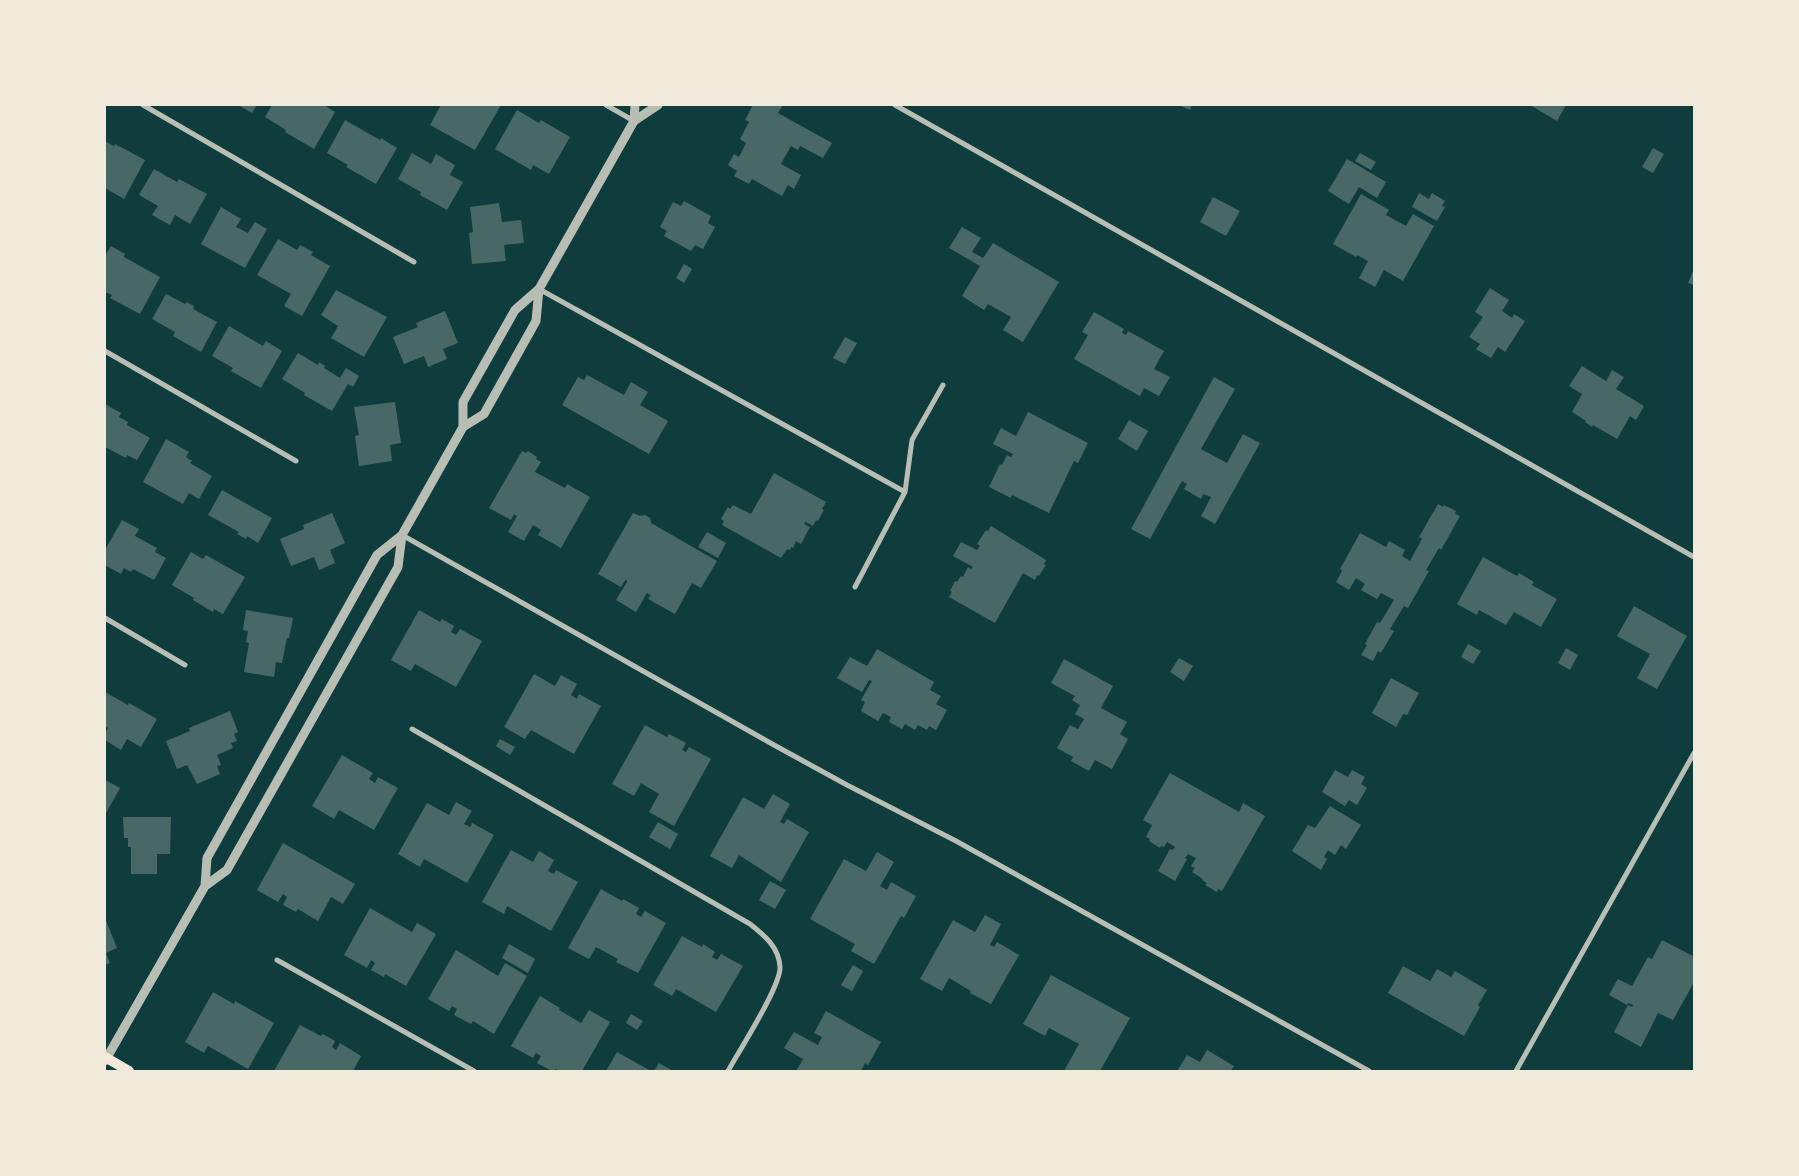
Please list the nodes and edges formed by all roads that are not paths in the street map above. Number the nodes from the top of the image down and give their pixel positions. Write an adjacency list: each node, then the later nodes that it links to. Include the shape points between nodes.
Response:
1 (143, 105): 7 (street)
2 (606, 105): 6 (street)
3 (635, 105): 6 (street)
4 (658, 105): 6 (street)
5 (895, 105): 15 (street)
6 (634, 121): 8 (street)
7 (414, 262)
8 (540, 289): 11 (street, via 515,310 463,402); 11 (street, via 536,321 484,414); 13 (street)
9 (105, 351): 12 (street)
10 (943, 385): 13 (street, via 912,440)
11 (463, 427): 14 (street)
12 (296, 461)
13 (905, 492): 16 (street)
14 (402, 535): 21 (street, via 398,566 227,870); 21 (street, via 377,555 207,858); 27 (street, via 774,745 956,840)
15 (1694, 557)
16 (855, 587)
17 (105, 618): 18 (street)
18 (185, 664)
19 (412, 729): 26 (street, via 750,924 767,939 778,955 780,968 772,993)
20 (1694, 753): 28 (street)
21 (205, 886): 23 (street)
22 (277, 960): 25 (street)
23 (106, 1059): 24 (main road)
24 (129, 1071)
25 (474, 1071)
26 (728, 1071)
27 (1369, 1071)
28 (1516, 1071)

